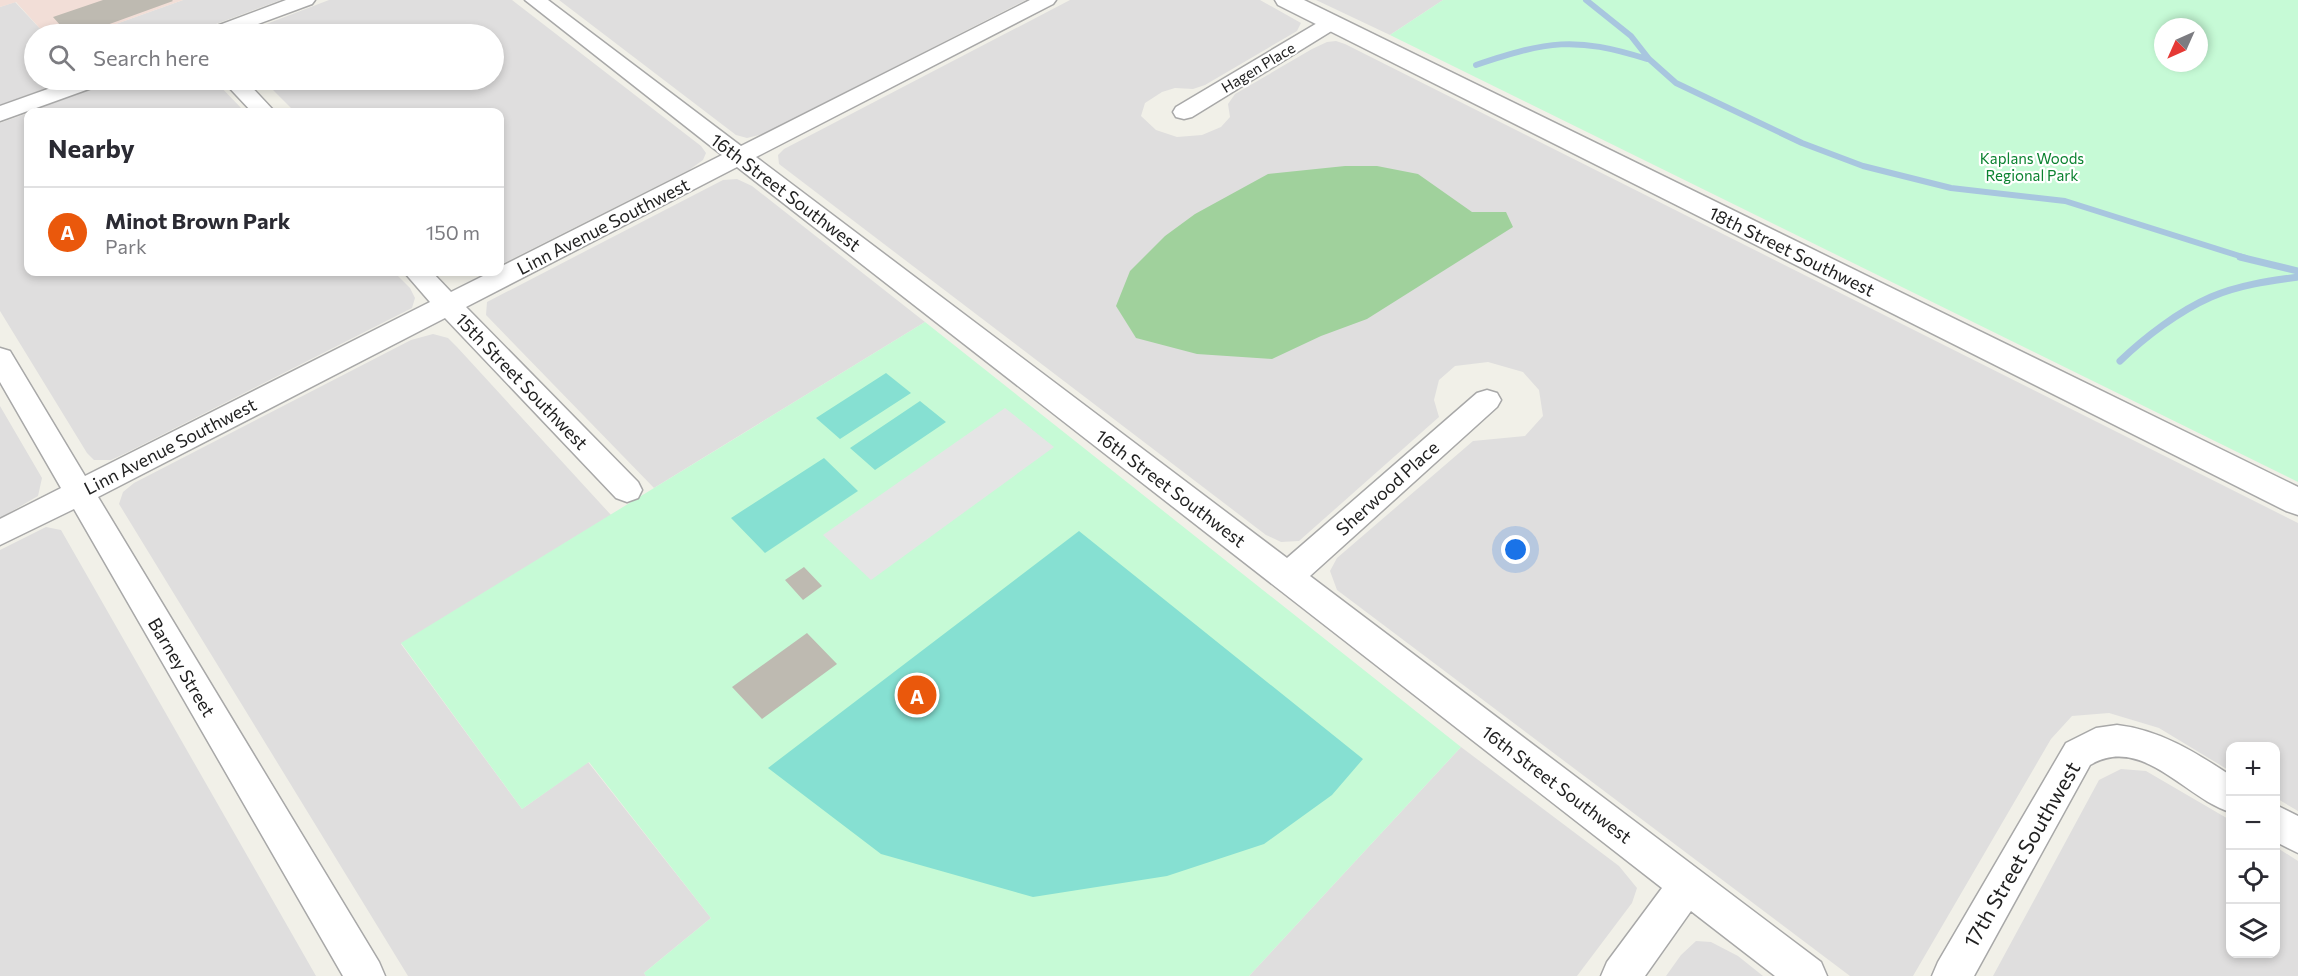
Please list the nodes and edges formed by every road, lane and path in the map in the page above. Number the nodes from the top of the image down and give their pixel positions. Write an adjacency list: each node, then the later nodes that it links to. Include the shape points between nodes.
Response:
1 (305, 0): 6 (street)
2 (535, 0): 12 (street, 16th Street Southwest)
3 (1046, 0): 12 (street, Linn Avenue Southwest)
4 (1286, 0): 5 (street, 18th Street Southwest)
5 (1331, 22): 10 (street, Hagen Place); 19 (street, 18th Street Southwest)
6 (240, 24)
7 (65, 90): 11 (street)
8 (243, 90): 9 (street)
9 (260, 108)
10 (1184, 112)
11 (0, 114)
12 (739, 156): 14 (street, Linn Avenue Southwest); 21 (street, 16th Street Southwest)
13 (421, 276): 14 (street, 15th Street Southwest)
14 (448, 305): 17 (street, 15th Street Southwest); 18 (street, Linn Avenue Southwest)
15 (0, 358): 18 (street, Barney Street)
16 (1487, 400): 21 (street, Sherwood Place)
17 (627, 490)
18 (79, 493): 20 (street, Linn Avenue Southwest); 26 (street, Barney Street)
19 (2298, 502)
20 (0, 533)
21 (1287, 577): 25 (street, 16th Street Southwest)
22 (2226, 793): 29 (street, 17th Street Southwest, via 2148,748 2104,742 2078,753)
23 (2280, 825): 24 (street)
24 (2298, 836)
25 (1688, 884): 27 (street); 28 (street, 16th Street Southwest)
26 (365, 976)
27 (1621, 976)
28 (1807, 976)
29 (1952, 976)

